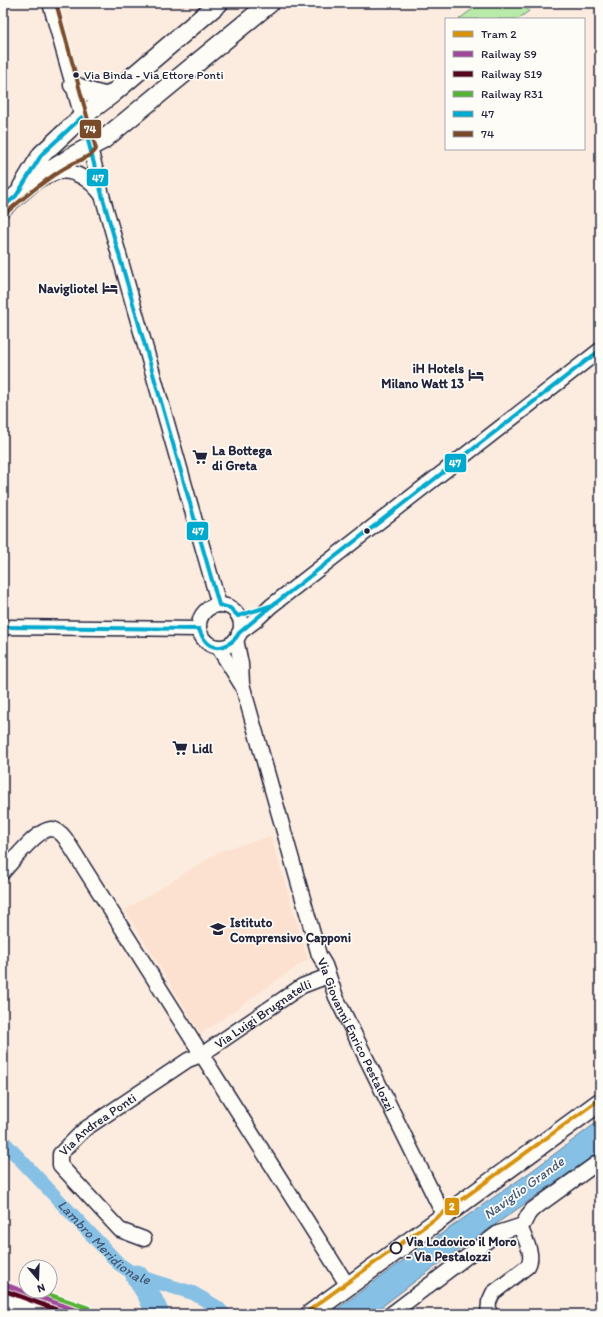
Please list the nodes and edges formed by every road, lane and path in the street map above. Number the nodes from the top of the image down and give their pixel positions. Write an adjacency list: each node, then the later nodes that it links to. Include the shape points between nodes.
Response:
1 (50, 3): 4 (street)
2 (219, 3): 5 (street)
3 (270, 3): 7 (street, via 116,130)
4 (73, 85): 5 (street, via 101,96); 6 (street)
5 (109, 96): 6 (street)
6 (82, 117): 7 (street); 10 (street, via 42,154)
7 (90, 148): 8 (street); 9 (street)
8 (34, 181): 9 (street, via 57,172 66,172 88,180); 10 (street)
9 (102, 195): 12 (street)
10 (10, 201)
11 (600, 350): 13 (street)
12 (219, 605): 14 (street, via 230,608); 16 (street, via 210,607 202,614)
13 (271, 606): 14 (street); 17 (street)
14 (238, 616): 17 (street, Via Giovanni Enrico Pestalozzi)
15 (3, 627): 16 (street)
16 (199, 629): 18 (street, Via Giovanni Enrico Pestalozzi, via 205,641)
17 (238, 636): 18 (street, via 227,646); 19 (street, Via Giovanni Enrico Pestalozzi)
18 (218, 647): 19 (street, Via Giovanni Enrico Pestalozzi)
19 (242, 684): 21 (street, Via Giovanni Enrico Pestalozzi, via 319,954)
20 (3, 872): 22 (street, via 44,831 52,829 60,832)
21 (328, 976): 22 (street, Via Luigi Brugnatelli, via 302,986); 25 (street, Via Giovanni Enrico Pestalozzi)
22 (201, 1055): 27 (street, Via Andrea Ponti, via 188,1060 85,1130 60,1154 60,1165 120,1230); 28 (street)
23 (600, 1102): 25 (street)
24 (600, 1161): 26 (street, via 532,1210)
25 (444, 1216): 28 (street)
26 (520, 1226): 32 (street, via 498,1234); 33 (street, via 530,1252 530,1263 493,1293)
27 (144, 1240)
28 (348, 1286): 31 (street)
29 (3, 1304): 30 (main road)
30 (32, 1314)
31 (310, 1314)
32 (391, 1314)
33 (488, 1314)

